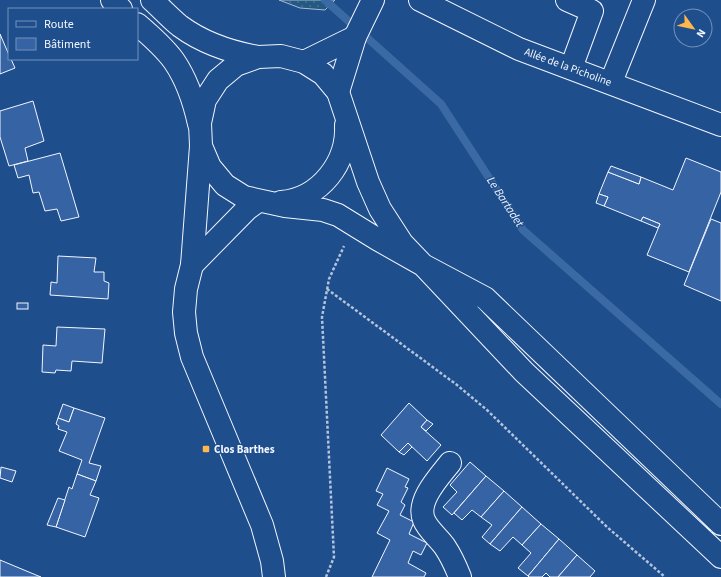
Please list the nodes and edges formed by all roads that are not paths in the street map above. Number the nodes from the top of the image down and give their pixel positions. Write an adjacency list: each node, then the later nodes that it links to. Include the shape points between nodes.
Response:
1 (112, 0): 7 (main road)
2 (152, 0): 10 (main road, via 179,25 196,36 228,51)
3 (420, 0): 12 (main road, Allée de la Picholine, via 519,49)
4 (567, 0): 12 (main road, via 592,11)
5 (644, 0): 13 (main road)
6 (372, 4): 9 (main road)
7 (120, 8)
8 (138, 25): 17 (main road, via 159,44 179,68 192,97)
9 (355, 37): 11 (main road); 14 (main road)
10 (258, 57): 11 (main road, via 281,56); 17 (main road, via 236,65 218,80 206,100 200,122)
11 (304, 62): 14 (main road, via 323,74)
12 (571, 68): 13 (main road, Allée de la Picholine)
13 (611, 82): 16 (main road, Allée de la Picholine)
14 (338, 92): 15 (main road)
15 (346, 114): 18 (main road, via 347,136 341,159 328,178 311,193 289,201); 20 (main road, via 368,182 380,209 402,243)
16 (721, 125)
17 (201, 137): 18 (main road, via 210,167 225,185 244,197); 19 (main road)
18 (262, 202): 19 (main road, via 247,209); 20 (main road, via 323,210 338,215)
19 (192, 264): 24 (main road, via 184,312 190,351 262,524)
20 (423, 265): 22 (main road, via 485,298); 23 (main road, via 524,372)
21 (450, 463): 25 (main road, via 426,496 423,516 424,521 445,546)
22 (721, 524)
23 (721, 557)
24 (274, 577)
25 (460, 577)

